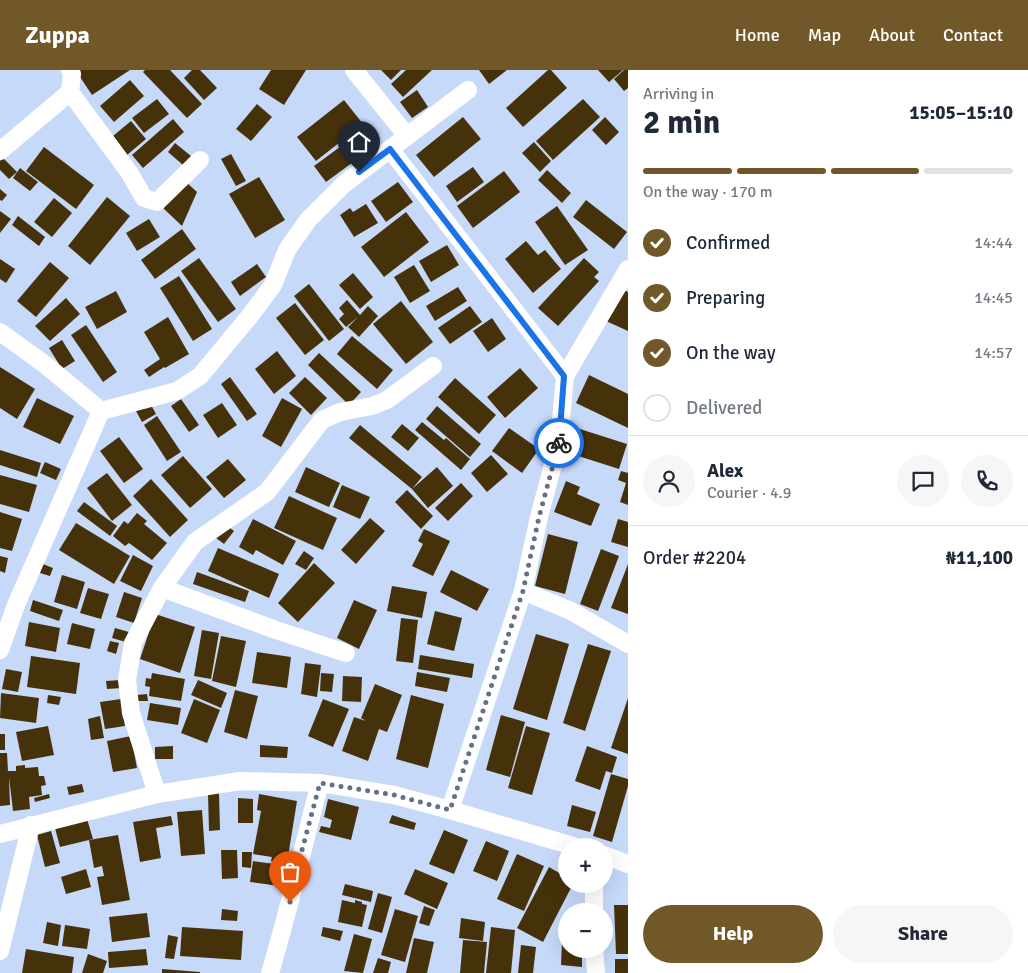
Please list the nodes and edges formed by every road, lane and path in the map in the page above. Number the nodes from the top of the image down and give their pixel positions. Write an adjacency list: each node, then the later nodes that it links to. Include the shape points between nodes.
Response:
1 (70, 70): 4 (street)
2 (354, 70): 5 (street)
3 (468, 90): 5 (street)
4 (70, 92): 7 (street); 8 (street, via 129,172 144,198 157,202)
5 (406, 136): 6 (street)
6 (390, 149): 12 (street); 13 (street, via 344,184 308,220 287,250 273,285 200,376 177,391)
7 (0, 151)
8 (200, 160)
9 (628, 269): 12 (street)
10 (0, 332): 13 (street)
11 (433, 366): 14 (street, via 387,400 322,420 268,492 195,542)
12 (564, 376): 15 (street, via 559,442)
13 (101, 411): 17 (street, via 16,605)
14 (162, 588): 18 (street); 20 (street, via 133,642 127,680 131,713)
15 (523, 591): 16 (street, via 571,611); 21 (street)
16 (628, 644)
17 (0, 650)
18 (346, 653)
19 (320, 783): 20 (street, via 240,781); 21 (street, via 394,795); 29 (street)
20 (156, 794): 22 (street)
21 (450, 810): 24 (street)
22 (31, 825): 23 (street); 27 (street)
23 (0, 834)
24 (558, 842)
25 (613, 858): 26 (street)
26 (628, 864)
27 (0, 951)
28 (595, 958): 30 (street)
29 (270, 973)
30 (596, 973)

